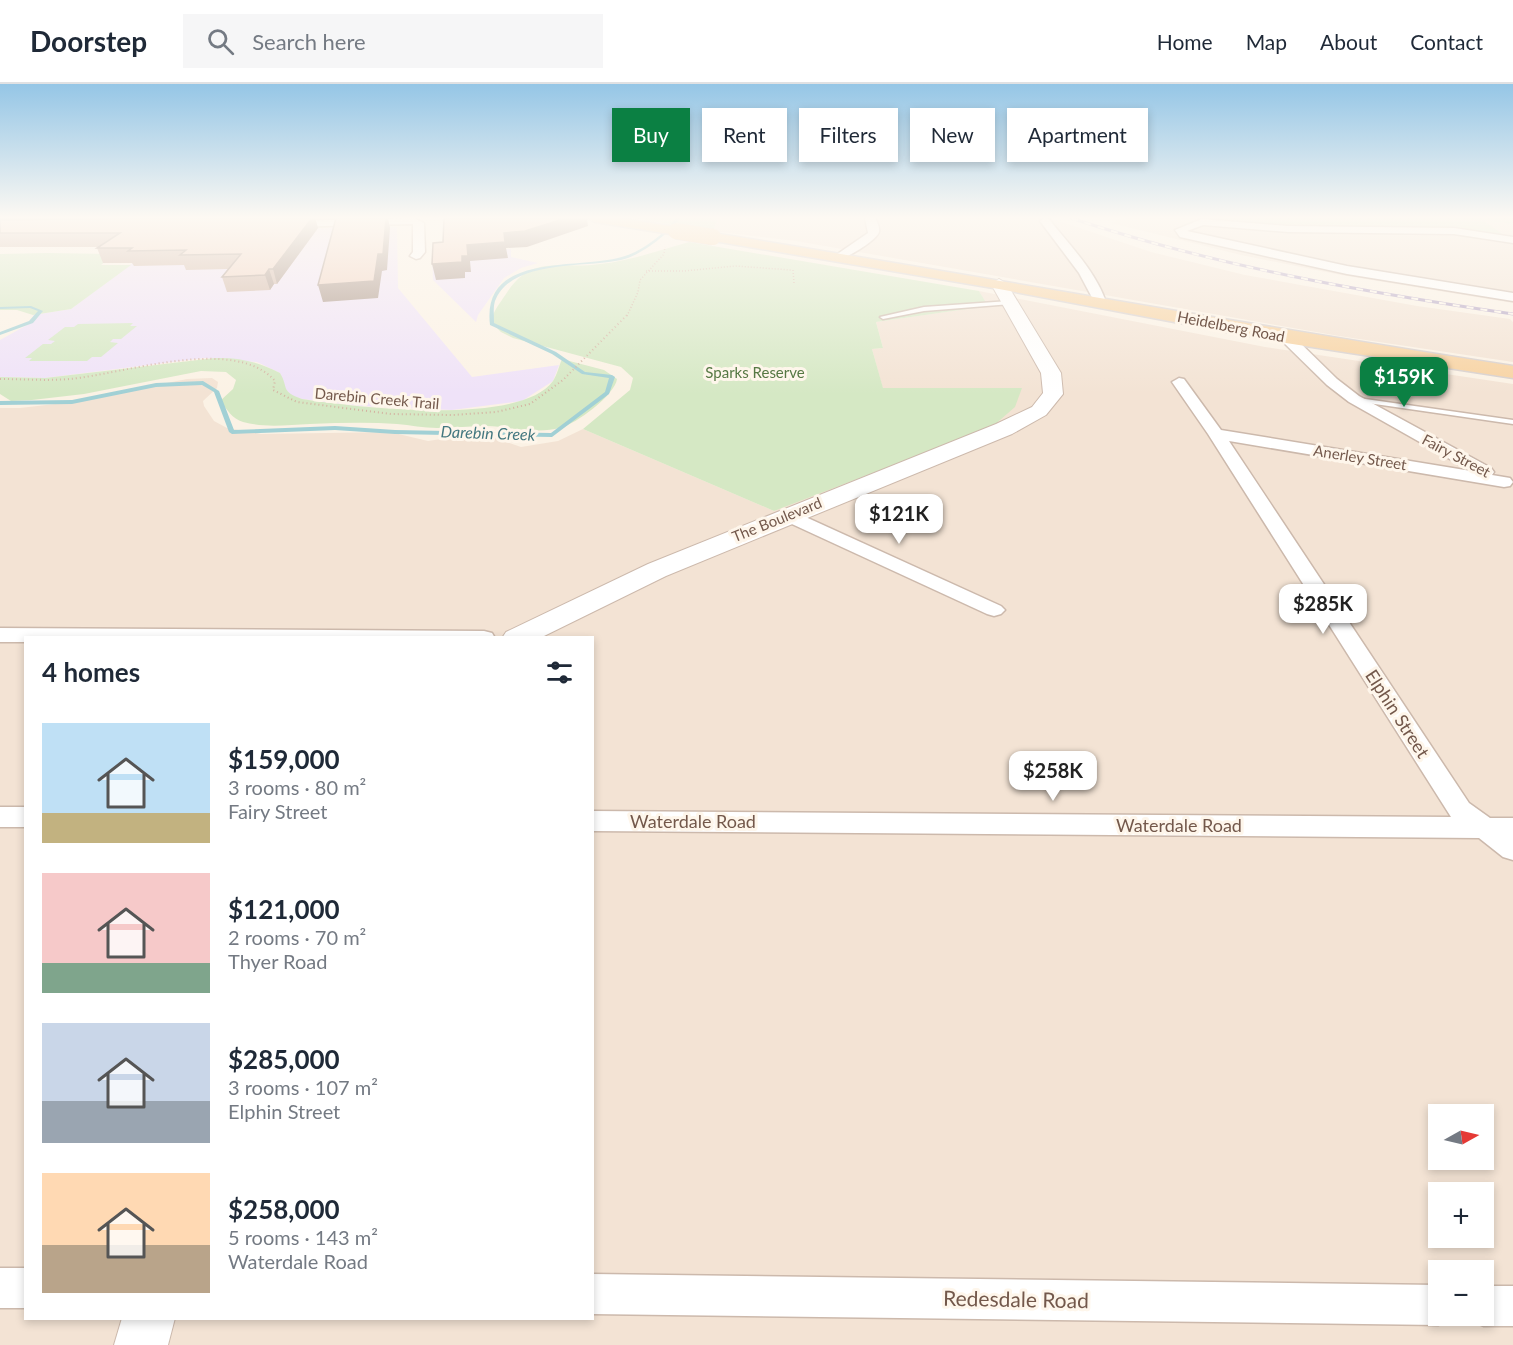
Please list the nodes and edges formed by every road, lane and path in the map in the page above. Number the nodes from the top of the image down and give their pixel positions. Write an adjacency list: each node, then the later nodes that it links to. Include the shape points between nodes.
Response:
1 (642, 277): 13 (path, Darebin Creek Trail, via 626,318 563,380 530,404 496,412 391,414 297,402 273,390 275,381 266,370 221,359 78,379)
2 (793, 277): 6 (path)
3 (928, 277): 7 (main road, Heidelberg Road)
4 (1086, 277): 9 (street)
5 (1389, 277): 8 (street)
6 (794, 284)
7 (1004, 294): 9 (main road, Heidelberg Road); 10 (lane); 19 (street, The Boulevard, via 1051,374 1053,394 1039,411 1004,429)
8 (1513, 297)
9 (1100, 302): 11 (main road, Heidelberg Road)
10 (883, 317)
11 (1286, 337): 12 (main road, Heidelberg Road); 15 (street, Fairy Street)
12 (1513, 372)
13 (0, 379)
14 (1179, 382): 17 (street, Elphin Street)
15 (1354, 399): 16 (lane); 18 (street, Fairy Street)
16 (1513, 422)
17 (1216, 434): 18 (street, Anerley Street); 27 (street, Elphin Street, via 1456,806)
18 (1508, 484)
19 (788, 515): 20 (street); 23 (street, The Boulevard, via 657,570)
20 (994, 610)
21 (0, 635): 22 (street)
22 (161, 636)
23 (520, 636)
24 (0, 817): 25 (street)
25 (24, 817)
26 (594, 821): 27 (street, Waterdale Road)
27 (1500, 828): 28 (street, Elphin Street)
28 (1513, 849)
29 (0, 1288): 30 (street)
30 (24, 1288)
31 (594, 1294): 32 (street, Redesdale Road)
32 (1428, 1305)
33 (1494, 1306): 34 (street)
34 (1513, 1306)
35 (147, 1320): 36 (street)
36 (141, 1345)

